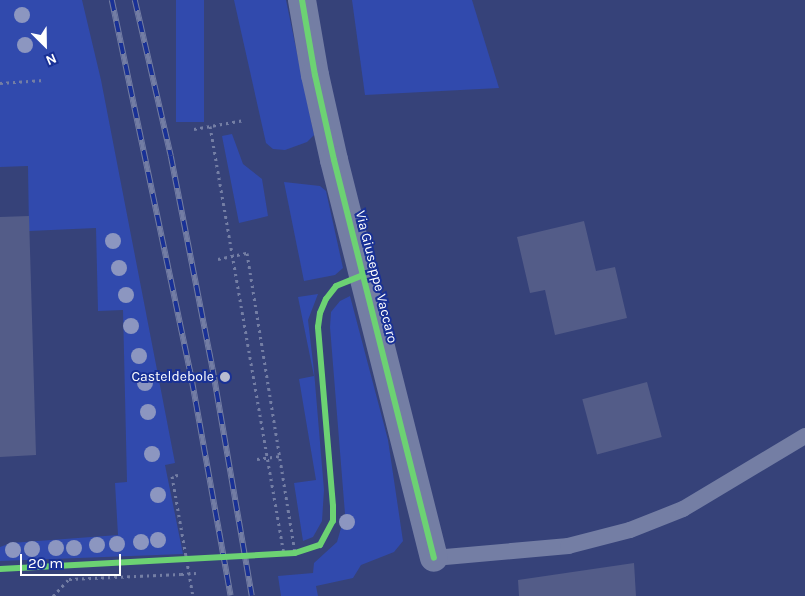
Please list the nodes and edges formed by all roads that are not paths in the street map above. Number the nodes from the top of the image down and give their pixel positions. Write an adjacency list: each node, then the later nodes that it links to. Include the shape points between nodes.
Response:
1 (302, 0): 3 (street, Via Giuseppe Vaccaro, via 334,160)
2 (805, 436): 3 (lane, Via Giuseppe Vaccaro, via 683,509 630,530 568,546)
3 (434, 558)

